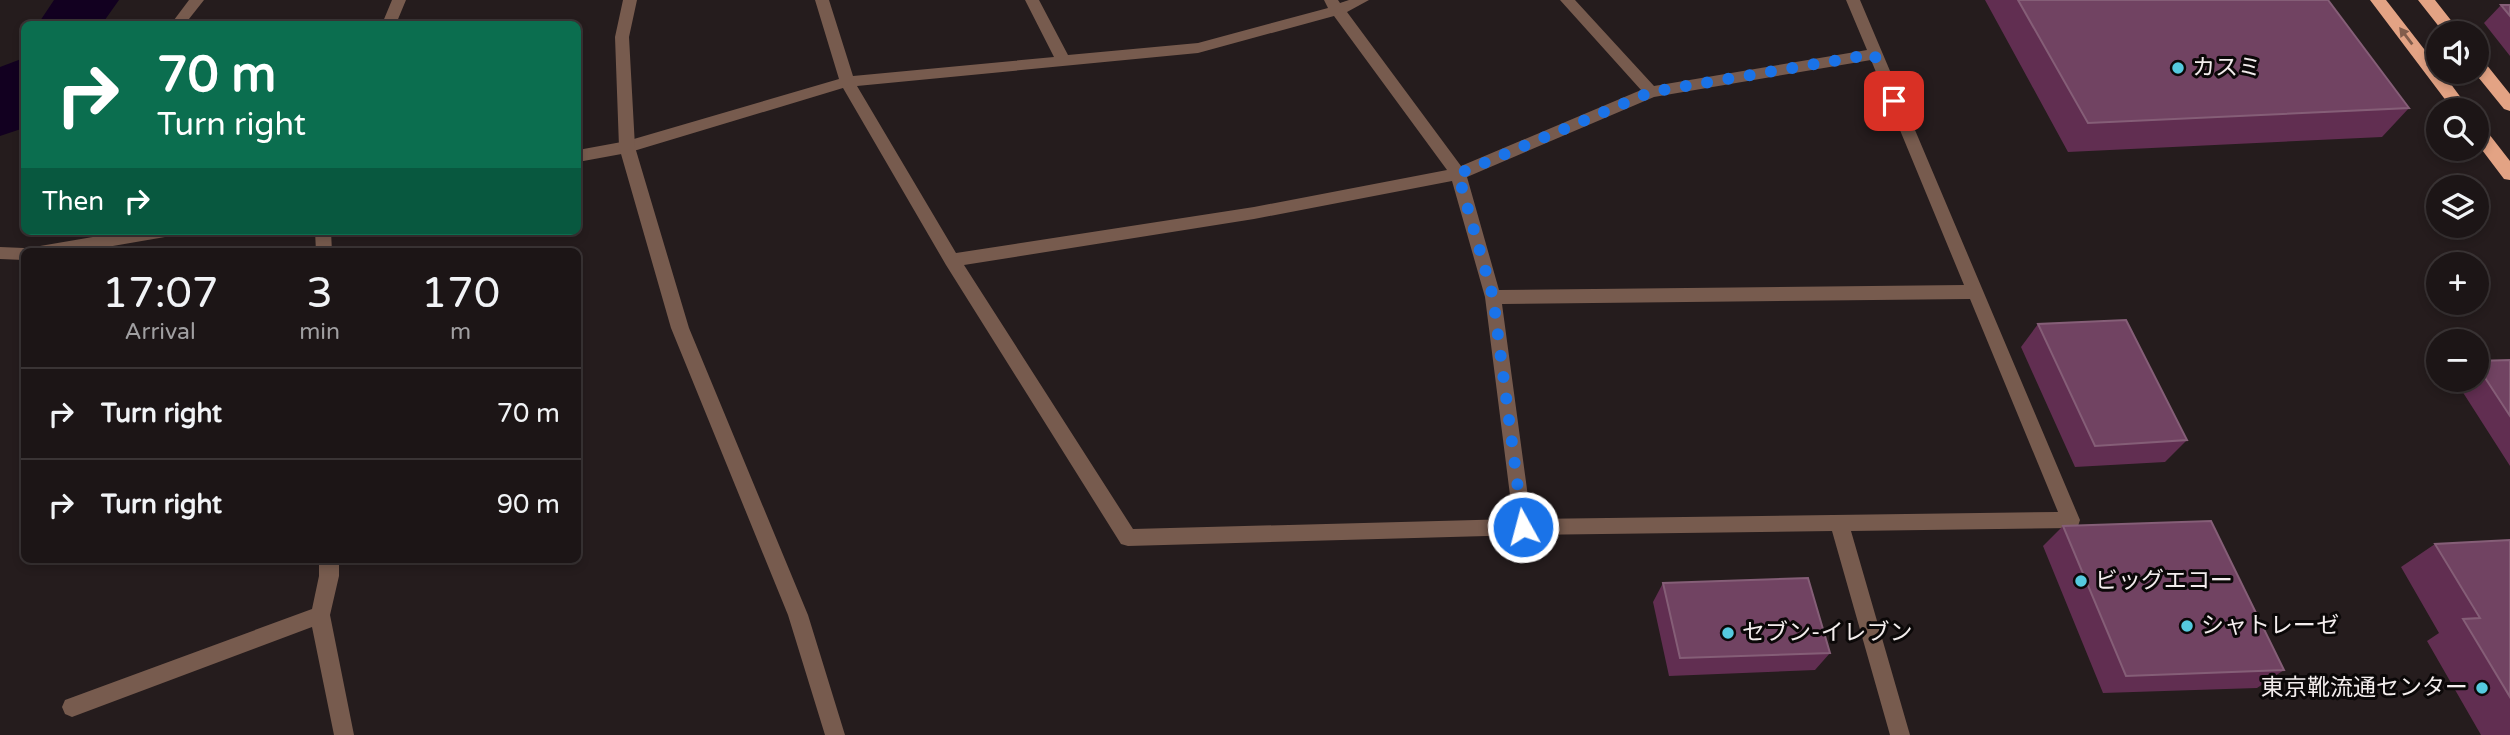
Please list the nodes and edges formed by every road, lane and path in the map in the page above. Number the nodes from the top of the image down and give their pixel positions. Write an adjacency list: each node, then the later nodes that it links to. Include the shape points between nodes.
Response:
1 (197, 0): 12 (street)
2 (399, 0): 13 (street)
3 (630, 0): 23 (street, via 622,37)
4 (822, 0): 18 (street)
5 (1032, 0): 16 (street)
6 (1362, 0): 11 (street)
7 (1567, 0): 19 (street)
8 (1853, 0): 15 (street)
9 (2378, 0): 20 (highway, one-way to 9)
10 (2426, 0): 14 (highway)
11 (1334, 5): 16 (street, via 1198,48); 25 (street)
12 (180, 21)
13 (390, 21)
14 (2443, 21)
15 (1874, 54): 19 (street); 32 (street)
16 (1064, 61): 18 (street)
17 (2489, 79): 21 (highway)
18 (847, 82): 23 (street); 31 (street)
19 (1651, 92): 25 (street)
20 (2453, 98)
21 (2510, 105)
22 (2489, 146): 26 (highway)
23 (628, 147): 24 (street); 40 (street, via 680,328 798,615)
24 (581, 155)
25 (1458, 174): 31 (street, via 1254,213); 33 (street)
26 (2510, 174)
27 (141, 235): 28 (street)
28 (64, 248)
29 (0, 253): 30 (street)
30 (21, 254)
31 (952, 260): 35 (street, via 1129,538)
32 (1974, 292): 33 (street); 34 (street, via 2071,520)
33 (1493, 297): 35 (street)
34 (1839, 523): 35 (street); 41 (street)
35 (1523, 527)
36 (329, 563): 37 (street)
37 (320, 615): 38 (street); 39 (street)
38 (72, 707)
39 (344, 735)
40 (835, 735)
41 (1900, 735)

